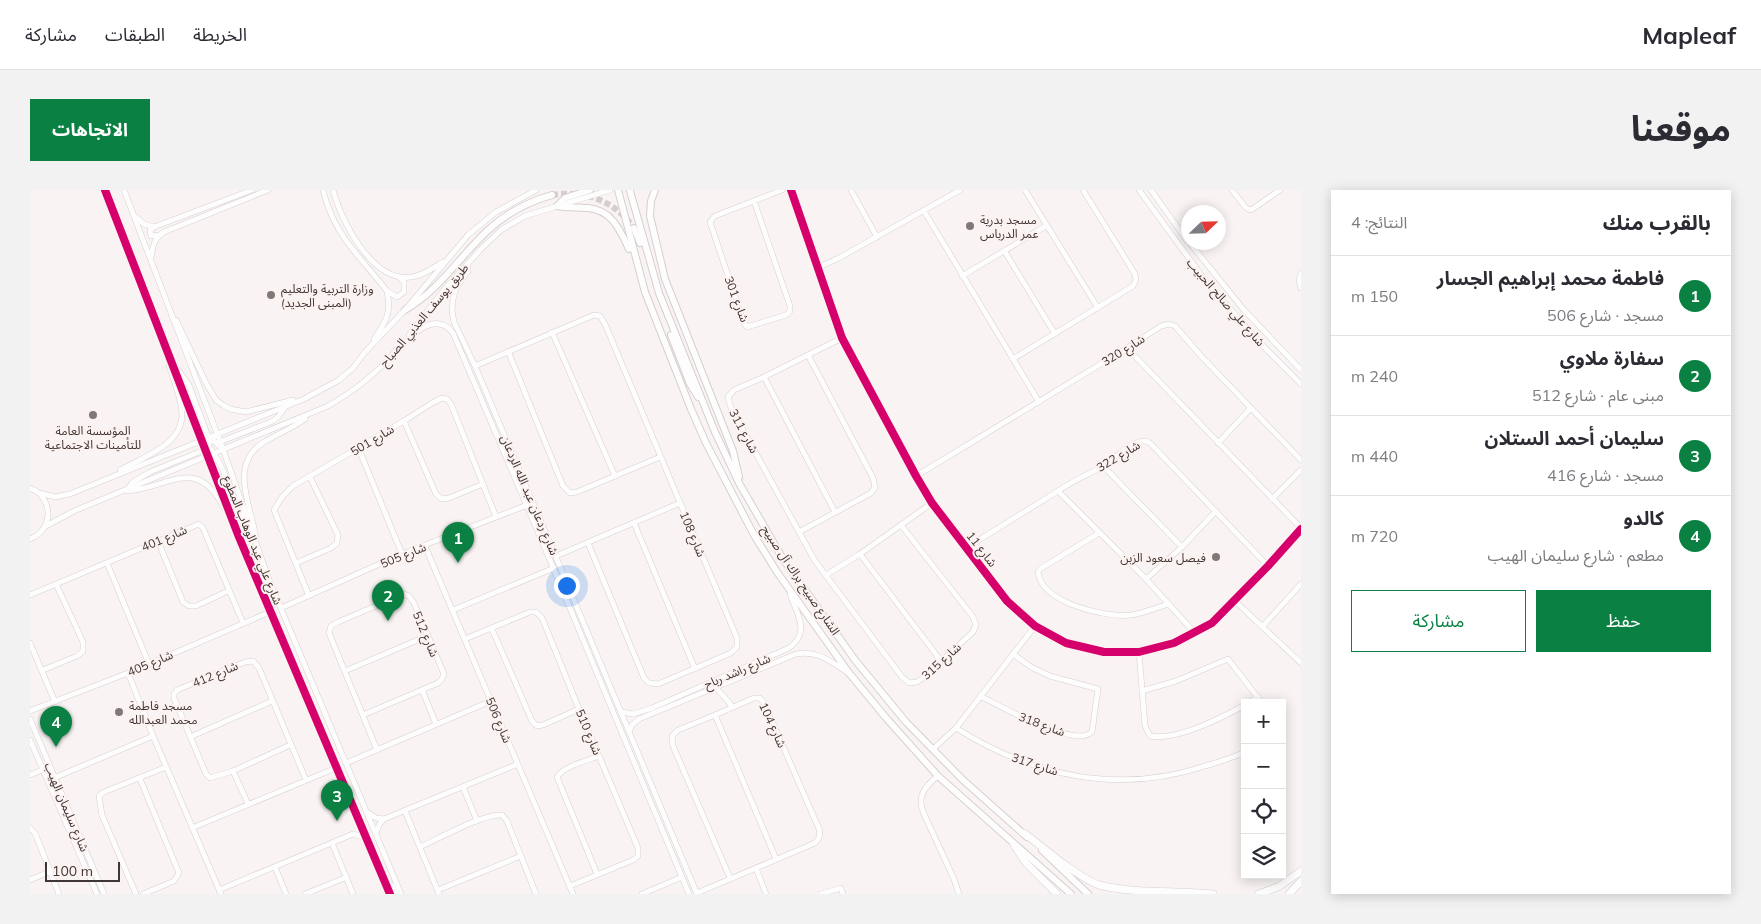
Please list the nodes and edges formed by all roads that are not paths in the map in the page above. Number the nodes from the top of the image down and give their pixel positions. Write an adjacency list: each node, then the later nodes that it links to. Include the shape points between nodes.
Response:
1 (105, 190): 52 (street, شارع علي عبد الوهاب المطوع)
2 (124, 190): 29 (street, شارع علي عبد الوهاب المطوع)
3 (252, 190): 31 (street)
4 (268, 190): 34 (street)
5 (323, 190): 47 (street, via 346,243)
6 (333, 190): 45 (street, via 341,214 358,244 371,260)
7 (536, 190): 38 (street, طريق يوسف العذبي الصباح, via 483,222)
8 (590, 190): 26 (main road, via 565,198)
9 (610, 190): 26 (street, طريق يوسف العذبي الصباح)
10 (618, 190): 40 (main road, الشارع صبيح براك آل صبيح)
11 (655, 190): 93 (main road, via 650,216 663,270 733,451)
12 (782, 190): 24 (street, شارع 301)
13 (791, 190): 42 (street, شارع 11)
14 (851, 190): 35 (street)
15 (960, 190): 28 (street)
16 (1083, 190): 49 (street, via 1136,280 1133,286)
17 (1139, 190): 27 (street, شارع علي صالح الحبيب)
18 (1151, 190): 25 (street, شارع علي صالح الحبيب)
19 (1232, 190): 20 (street, via 1251,210)
20 (1280, 190)
21 (630, 191): 72 (main road, الشارع صبيح براك آل صبيح, via 659,292)
22 (1028, 191): 30 (street)
23 (552, 194): 50 (main road, via 499,220 433,290)
24 (754, 201): 24 (street, شارع 301, via 715,216 710,222 747,327 790,311)
25 (1159, 202): 27 (street); 33 (street, شارع علي صالح الحبيب)
26 (556, 206): 40 (main road, via 591,208 609,216); 41 (street, طريق يوسف العذبي الصباح, via 513,222 491,239)
27 (1152, 209): 53 (street, شارع علي صالح الحبيب, via 1207,283)
28 (924, 211): 35 (street); 44 (street)
29 (133, 215): 31 (street); 39 (street, شارع علي عبد الوهاب المطوع)
30 (1046, 226): 37 (street); 49 (street)
31 (154, 227): 34 (street, via 150,234)
32 (634, 228): 72 (main road, via 690,384)
33 (1181, 231)
34 (158, 235): 39 (street)
35 (877, 237): 42 (street)
36 (1195, 250): 51 (street, شارع علي صالح الحبيب)
37 (1004, 252): 44 (street); 57 (street)
38 (447, 259): 45 (street, via 412,277); 50 (street, طريق يوسف العذبي الصباح)
39 (151, 260): 48 (street, شارع علي عبد الوهاب المطوع)
40 (636, 261): 132 (main road, الشارع صبيح براك آل صبيح, via 655,321 706,443 754,535)
41 (468, 264): 54 (street, شارع ردعان عبد الله الردعان, via 468,271 456,288 453,300); 62 (street, طريق يوسف العذبي الصباح)
42 (817, 268): 58 (street, شارع 11)
43 (1301, 273): 46 (street)
44 (962, 276): 64 (street)
45 (400, 278): 47 (street, via 405,287 401,295 393,296)
46 (1301, 288)
47 (387, 291): 61 (street, via 388,315)
48 (166, 303): 70 (street, via 206,383 223,405 246,412); 77 (street, شارع علي عبد الوهاب المطوع)
49 (1098, 308): 57 (street)
50 (405, 310): 61 (street, طريق يوسف العذبي الصباح)
51 (1244, 310): 53 (street); 67 (street, شارع علي صالح الحبيب)
52 (152, 313): 65 (street, شارع علي عبد الوهاب المطوع); 92 (street, via 181,406 182,420 176,435 165,446)
53 (1237, 316): 69 (street, شارع علي صالح الحبيب)
54 (454, 322): 55 (street, via 449,320); 66 (street, شارع ردعان عبد الله الردعان)
55 (446, 326): 62 (street, via 431,323 424,326); 82 (street, شارع ردعان عبد الله الردعان, via 453,333)
56 (552, 332): 60 (street, شارع 108); 85 (street, شارع 108, via 594,315 600,316); 89 (street)
57 (1055, 334): 64 (street)
58 (842, 338): 63 (street, شارع 311); 90 (street, شارع 11)
59 (1127, 348): 71 (street, شارع 320); 74 (street, شارع 320, via 1161,326 1176,326); 79 (street)
60 (508, 351): 66 (street, شارع 108); 89 (street, via 563,486 570,493 577,492)
61 (365, 352): 70 (street, طريق يوسف العذبي الصباح, via 338,380)
62 (396, 352): 75 (street, طريق يوسف العذبي الصباح, via 348,394)
63 (808, 356): 68 (street, شارع 311); 104 (street, via 875,487 871,493)
64 (1013, 359): 71 (street)
65 (171, 361): 78 (street, شارع علي عبد الوهاب المطوع); 80 (street, via 189,385)
66 (475, 366): 82 (street, شارع ردعان عبد الله الردعان)
67 (1301, 370)
68 (764, 377): 104 (street); 111 (street, شارع 311, via 734,390 728,397)
69 (1301, 384)
70 (304, 398): 73 (street, طريق يوسف العذبي الصباح)
71 (1039, 402): 90 (street, شارع 320)
72 (704, 403): 93 (main road, الشارع صبيح براك آل صبيح)
73 (285, 406): 77 (street, طريق يوسف العذبي الصباح); 80 (street, via 273,421)
74 (1251, 408): 79 (street); 86 (street, شارع 320)
75 (310, 414): 83 (street, طريق يوسف العذبي الصباح); 120 (street, via 257,447 247,462 244,483)
76 (404, 421): 81 (street, شارع 501); 94 (street, via 436,494 442,499); 94 (street, شارع 501, via 432,402 447,399)
77 (217, 433): 80 (street, طريق يوسف العذبي الصباح); 80 (street, شارع علي عبد الوهاب المطوع)
78 (201, 440): 80 (street, طريق يوسف العذبي الصباح); 80 (street, شارع علي عبد الوهاب المطوع); 92 (street, طريق يوسف العذبي الصباح)
79 (1218, 443): 99 (street)
80 (212, 445): 83 (street, شارع علي عبد الوهاب المطوع); 83 (street, طريق يوسف العذبي الصباح); 84 (street, شارع علي عبد الوهاب المطوع); 96 (street, via 150,472); 110 (street, via 237,507)
81 (358, 447): 91 (street, شارع 501); 121 (street)
82 (506, 447): 102 (street, شارع ردعان عبد الله الردعان); 123 (street, شارع ردعان عبد الله الردعان)
83 (223, 449): 110 (street, شارع علي عبد الوهاب المطوع)
84 (207, 456): 96 (street); 113 (street, شارع علي عبد الوهاب المطوع)
85 (660, 457): 89 (street); 100 (street, شارع 108)
86 (1301, 460)
87 (1103, 466): 97 (street, شارع 322, via 1070,482); 103 (street, شارع 322, via 1131,446 1146,440); 118 (street)
88 (1301, 470): 99 (street)
89 (615, 476)
90 (916, 476): 101 (street, شارع 11)
91 (310, 477): 125 (street, شارع 501, via 293,486 274,510); 125 (street, via 338,535 337,543)
92 (96, 483): 98 (street, طريق يوسف العذبي الصباح, via 63,496)
93 (739, 483): 189 (main road, الشارع صبيح براك آل صبيح, via 783,559 836,634 880,692)
94 (483, 484): 105 (street, شارع 501)
95 (31, 487): 98 (street)
96 (125, 490): 108 (street); 113 (street, via 141,489 182,477 198,480 217,495)
97 (1058, 492): 112 (street); 119 (street, شارع 322)
98 (40, 493): 108 (street, via 48,508)
99 (1272, 499): 109 (street)
100 (680, 503): 106 (street); 158 (street, شارع 108, via 737,638 737,647 731,653)
101 (932, 503): 107 (street); 119 (street, شارع 11)
102 (527, 505): 105 (street, شارع 505); 127 (street, شارع ردعان عبد الله الردعان)
103 (1216, 511): 118 (street); 126 (street, شارع 322)
104 (835, 512): 111 (street)
105 (496, 517): 117 (street, شارع 505)
106 (634, 523): 116 (street); 158 (street)
107 (901, 525): 122 (street); 156 (street, شارع 315, via 976,625 973,632)
108 (46, 526): 114 (street)
109 (1301, 529): 126 (street, شارع 11)
110 (251, 531): 120 (street, شارع علي عبد الوهاب المطوع)
111 (799, 532): 128 (street, شارع 311)
112 (1099, 533): 129 (street); 137 (street, via 1040,569 1038,576 1047,589 1062,601 1095,612 1129,615)
113 (239, 538): 140 (street, شارع علي عبد الوهاب المطوع)
114 (30, 539)
115 (158, 541): 124 (street, شارع 401); 133 (street, via 182,602 196,606); 133 (street, شارع 401, via 199,524)
116 (588, 543): 123 (street); 158 (street, شارع 108, via 644,678 658,684)
117 (426, 546): 121 (street, شارع 505); 139 (street, شارع 506)
118 (1182, 547): 129 (street)
119 (966, 548): 144 (street, شارع 11, via 1007,601)
120 (258, 551): 138 (street, شارع علي عبد الوهاب المطوع)
121 (402, 554): 135 (street, شارع 505)
122 (860, 554): 128 (street); 156 (street)
123 (556, 556): 141 (street, شارع ردعان عبد الله الردعان)
124 (107, 563): 130 (street, شارع 401); 157 (street)
125 (296, 563): 135 (street, شارع 501)
126 (1268, 566): 136 (street, شارع 11)
127 (554, 568): 139 (street); 142 (street, شارع ردعان عبد الله الردعان)
128 (826, 575): 156 (street, شارع 315, via 909,683 917,682)
129 (1146, 579): 137 (street)
130 (56, 584): 134 (street, شارع 401); 159 (street, via 83,642 83,651)
131 (1301, 584): 145 (street)
132 (788, 586): 162 (main road, الشارع صبيح براك آل صبيح); 177 (street, شارع راشد رباح, via 802,625 793,645)
133 (228, 591): 143 (street, شارع 401)
134 (30, 595)
135 (309, 596): 138 (street, شارع 505)
136 (1235, 600): 145 (street); 147 (street, شارع 11, via 1212,623)
137 (1168, 604): 147 (street)
138 (281, 608): 193 (street, شارع علي عبد الوهاب المطوع)
139 (453, 610): 149 (street, شارع 506)
140 (270, 612): 143 (street, شارع 405); 196 (street, شارع علي عبد الوهاب المطوع)
141 (582, 618): 142 (street); 153 (street, شارع ردعان عبد الله الردعان)
142 (576, 621): 154 (street, شارع ردعان عبد الله الردعان)
143 (243, 623): 157 (street, شارع 405)
144 (1035, 626): 151 (street, شارع 11, via 1079,647 1104,652); 152 (street)
145 (1263, 626): 155 (street)
146 (492, 629): 149 (street, شارع 510); 174 (street, via 537,726); 174 (street, شارع 510, via 536,612 542,618)
147 (1194, 632): 151 (street, شارع 11, via 1174,643)
148 (427, 636): 160 (street); 160 (street, شارع 512, via 414,603 404,594 338,622 331,626 329,632); 164 (street, شارع 512, via 444,674 438,683)
149 (465, 640): 170 (street, شارع 506)
150 (30, 643): 159 (street)
151 (1139, 652): 165 (street)
152 (1013, 654): 166 (street); 166 (street, شارع 318, via 1050,676 1098,689 1092,732 1082,736 1055,731)
153 (597, 656): 154 (street); 176 (street, شارع ردعان عبد الله الردعان)
154 (591, 658): 228 (street, شارع ردعان عبد الله الردعان)
155 (1300, 660)
156 (941, 661)
157 (149, 664): 161 (street, شارع 405)
158 (695, 669)
159 (42, 670): 171 (street)
160 (345, 671): 178 (street, شارع 512)
161 (128, 673): 171 (street, شارع 405); 185 (street)
162 (849, 673): 163 (street, شارع راشد رباح, via 822,656 802,652); 200 (main road, الشارع صبيح براك آل صبيح)
163 (715, 687): 173 (street); 181 (street, شارع راشد رباح)
164 (422, 690): 178 (street, شارع 512); 182 (street)
165 (1142, 690): 167 (street, via 1176,681 1228,659); 172 (street, via 1145,726 1150,736 1158,737 1205,725)
166 (980, 696): 183 (street)
167 (1258, 697): 168 (street)
168 (1255, 699)
169 (272, 701): 186 (street); 186 (street, شارع 412, via 253,661 177,690 174,698); 188 (street, شارع 412)
170 (492, 701): 182 (street); 194 (street, شارع 506)
171 (55, 702): 175 (street, شارع 405)
172 (1241, 707)
173 (732, 708): 179 (street, شارع 104); 221 (street, شارع 104, via 754,698 760,698 764,703 820,830 815,843)
174 (579, 710): 192 (street, شارع 510)
175 (30, 711)
176 (621, 712): 177 (street, شارع راشد رباح); 184 (street, شارع ردعان عبد الله الردعان)
177 (637, 713): 181 (street)
178 (363, 715): 190 (street, شارع 512)
179 (715, 715): 221 (street); 230 (street, شارع 104, via 678,730 672,736 673,746)
180 (30, 719): 201 (street, شارع سليمان الهيب)
181 (639, 719): 184 (street, شارع راشد رباح)
182 (436, 724): 190 (street)
183 (956, 728): 189 (street); 191 (street, شارع 317, via 1020,761 1087,778 1128,780 1182,774)
184 (629, 731): 253 (street, شارع ردعان عبد الله الردعان)
185 (153, 736): 195 (street); 201 (street)
186 (190, 737): 198 (street, شارع 412, via 210,778)
187 (30, 740): 197 (street, شارع سليمان الهيب)
188 (290, 745): 198 (street, شارع 412); 203 (street, شارع 412)
189 (933, 749): 213 (main road, الشارع صبيح براك آل صبيح)
190 (377, 750): 193 (street)
191 (1241, 754)
192 (598, 756): 226 (street, via 564,770 557,778); 226 (street, شارع 510, via 638,848 638,856)
193 (346, 763): 206 (street, شارع علي عبد الوهاب المطوع)
194 (518, 764): 204 (street); 233 (street, شارع 506)
195 (166, 767): 202 (street); 212 (street)
196 (336, 768): 203 (street); 210 (street, شارع علي عبد الوهاب المطوع)
197 (42, 770): 199 (street); 239 (street, شارع سليمان الهيب)
198 (233, 771): 205 (street)
199 (30, 775)
200 (938, 776): 218 (main road, الشارع صبيح براك آل صبيح); 257 (street, via 925,788 921,804)
201 (54, 778): 240 (street, شارع سليمان الهيب)
202 (140, 779): 241 (street, via 99,796 102,815); 242 (street, via 179,872 174,881)
203 (306, 780): 205 (street)
204 (463, 787): 207 (street); 209 (street)
205 (248, 804): 212 (street)
206 (366, 811): 208 (street); 215 (street, شارع علي عبد الوهاب المطوع)
207 (405, 811): 208 (street); 219 (street)
208 (384, 819): 215 (street)
209 (477, 820): 219 (street); 220 (street, via 502,815)
210 (359, 822): 214 (street); 216 (street, شارع علي عبد الوهاب المطوع)
211 (30, 828): 225 (street, via 35,833)
212 (192, 828): 235 (street)
213 (1024, 833): 237 (highway, via 1091,882 1116,890); 260 (main road, الشارع صبيح براك آل صبيح)
214 (353, 834): 216 (street); 217 (street)
215 (376, 834): 248 (street, شارع علي عبد الوهاب المطوع)
216 (366, 838): 229 (street, شارع علي عبد الوهاب المطوع)
217 (332, 843): 222 (street); 227 (street)
218 (1014, 845): 258 (highway, via 1026,863); 259 (main road, الشارع صبيح براك آل صبيح)
219 (420, 847): 236 (street)
220 (521, 856): 236 (street); 249 (street)
221 (776, 859): 223 (street, شارع 104)
222 (275, 867): 235 (street); 243 (street)
223 (756, 868): 230 (street, شارع 104); 254 (street)
224 (1301, 870): 263 (highway, via 1278,887)
225 (49, 872): 231 (street); 238 (street)
226 (597, 874): 233 (street, شارع 510)
227 (346, 877): 244 (street); 245 (street)
228 (682, 877): 234 (street); 252 (street, شارع ردعان عبد الله الردعان)
229 (384, 878): 246 (street, شارع علي عبد الوهاب المطوع); 247 (street)
230 (730, 878): 253 (street, شارع 104)
231 (30, 880)
232 (1301, 881): 264 (highway)
233 (570, 886): 250 (street, شارع 506)
234 (656, 891): 251 (street)
235 (220, 892)
236 (438, 892)
237 (1144, 892): 261 (highway); 262 (highway)
238 (59, 894)
239 (97, 894)
240 (104, 894)
241 (136, 894)
242 (143, 894)
243 (286, 894)
244 (305, 894)
245 (353, 894)
246 (390, 894)
247 (396, 894)
248 (402, 894)
249 (536, 894)
250 (573, 894)
251 (642, 894)
252 (690, 894)
253 (697, 894)
254 (766, 894)
255 (821, 894): 256 (street, via 841,888)
256 (843, 894)
257 (959, 894)
258 (1058, 894)
259 (1071, 894)
260 (1088, 894)
261 (1157, 894)
262 (1213, 894)
263 (1258, 894)
264 (1289, 894)

